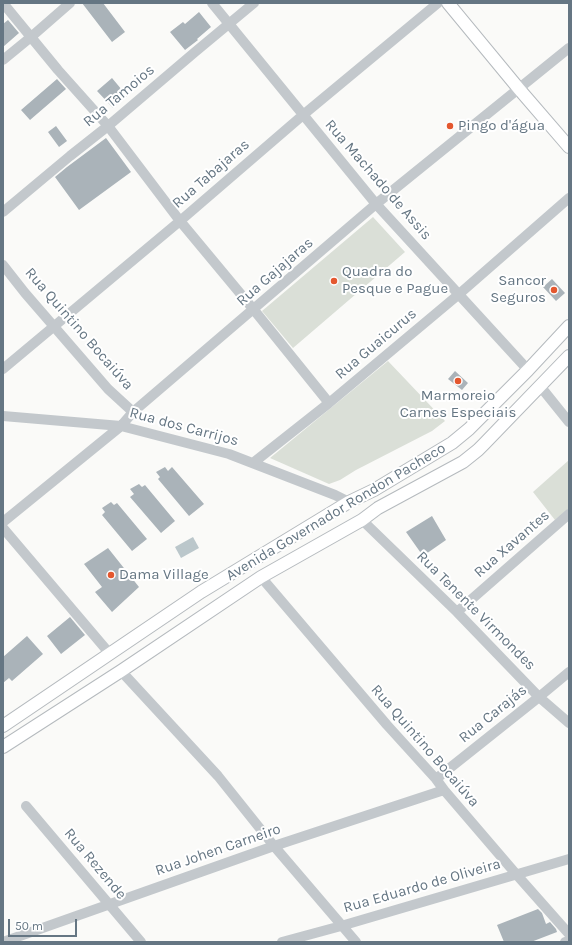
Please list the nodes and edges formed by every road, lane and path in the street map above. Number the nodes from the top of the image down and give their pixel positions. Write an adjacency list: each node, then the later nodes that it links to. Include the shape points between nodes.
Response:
1 (3, 3): 8 (street)
2 (70, 3): 8 (street)
3 (212, 3): 7 (street, Rua Machado de Assis)
4 (254, 3): 7 (street, Rua Tamoios)
5 (438, 3): 12 (street, Rua Tabajaras)
6 (448, 3): 11 (main road)
7 (229, 24): 12 (street, Rua Machado de Assis); 13 (street, Rua Tamoios)
8 (31, 37): 10 (street); 13 (street)
9 (569, 48): 11 (street, Rua Gajajaras)
10 (3, 60)
11 (519, 89): 14 (main road); 16 (street, Rua Gajajaras)
12 (303, 115): 16 (street, Rua Machado de Assis); 18 (street, Rua Tabajaras)
13 (108, 126): 17 (street, Rua Tamoios); 18 (street)
14 (569, 147)
15 (569, 198): 20 (street, Rua Guaicurus)
16 (376, 204): 20 (street, Rua Machado de Assis); 21 (street, Rua Gajajaras)
17 (3, 212)
18 (180, 221): 21 (street); 22 (street, Rua Tabajaras)
19 (3, 265): 22 (street, Rua Quintino Bocaiúva)
20 (458, 295): 26 (street, Rua Machado de Assis); 28 (street, Rua Guaicurus)
21 (254, 310): 28 (street); 29 (street, Rua Gajajaras)
22 (54, 326): 25 (street, Rua Tabajaras); 29 (street, Rua Quintino Bocaiúva, via 108,389)
23 (569, 326): 26 (main road, Avenida Governador Rondon Pacheco)
24 (569, 356): 27 (main road, Avenida Governador Rondon Pacheco)
25 (3, 369)
26 (528, 370): 34 (main road, Avenida Governador Rondon Pacheco, via 452,443 374,490)
27 (540, 386): 31 (street); 36 (main road, Avenida Governador Rondon Pacheco, via 469,457 378,508)
28 (329, 403): 33 (street, Rua Guaicurus)
29 (133, 412): 32 (street, Rua Gajajaras)
30 (3, 416): 32 (street, Rua dos Carrijos)
31 (569, 422)
32 (121, 426): 33 (street, Rua dos Carrijos); 37 (street, Rua Gajajaras)
33 (253, 462): 34 (street, Rua dos Carrijos)
34 (349, 502): 41 (main road, Avenida Governador Rondon Pacheco, via 201,592)
35 (569, 514): 40 (street, Rua Xavantes)
36 (362, 520): 39 (main road, Avenida Governador Rondon Pacheco); 40 (street, Rua Tenente Virmondes)
37 (3, 522)
38 (3, 528): 41 (street)
39 (261, 577): 42 (main road, Avenida Governador Rondon Pacheco); 48 (street, Rua Quintino Bocaiúva)
40 (457, 612): 44 (street, Rua Tenente Virmondes)
41 (110, 654): 46 (main road, Avenida Governador Rondon Pacheco)
42 (121, 671): 47 (main road, Avenida Governador Rondon Pacheco); 51 (street, via 218,776)
43 (569, 672): 44 (street, Rua Carajás)
44 (539, 697): 45 (street, Rua Tenente Virmondes); 48 (street, Rua Carajás)
45 (569, 723)
46 (3, 726)
47 (3, 747)
48 (436, 779): 49 (street, Rua Quintino Bocaiúva)
49 (444, 790): 51 (street, Rua Johen Carneiro); 53 (street, Rua Quintino Bocaiúva)
50 (26, 806): 54 (street, Rua Rezende)
51 (274, 846): 54 (street, Rua Johen Carneiro); 55 (street)
52 (569, 859): 53 (street, Rua Eduardo de Oliveira)
53 (516, 874): 55 (street, Rua Eduardo de Oliveira); 56 (street, Rua Quintino Bocaiúva)
54 (108, 904): 58 (street, Rua Johen Carneiro); 59 (street, Rua Rezende)
55 (341, 926): 60 (street, Rua Eduardo de Oliveira); 61 (street)
56 (569, 934)
57 (569, 941): 62 (street)
58 (3, 942)
59 (141, 942)
60 (282, 942)
61 (356, 942)
62 (565, 942)

